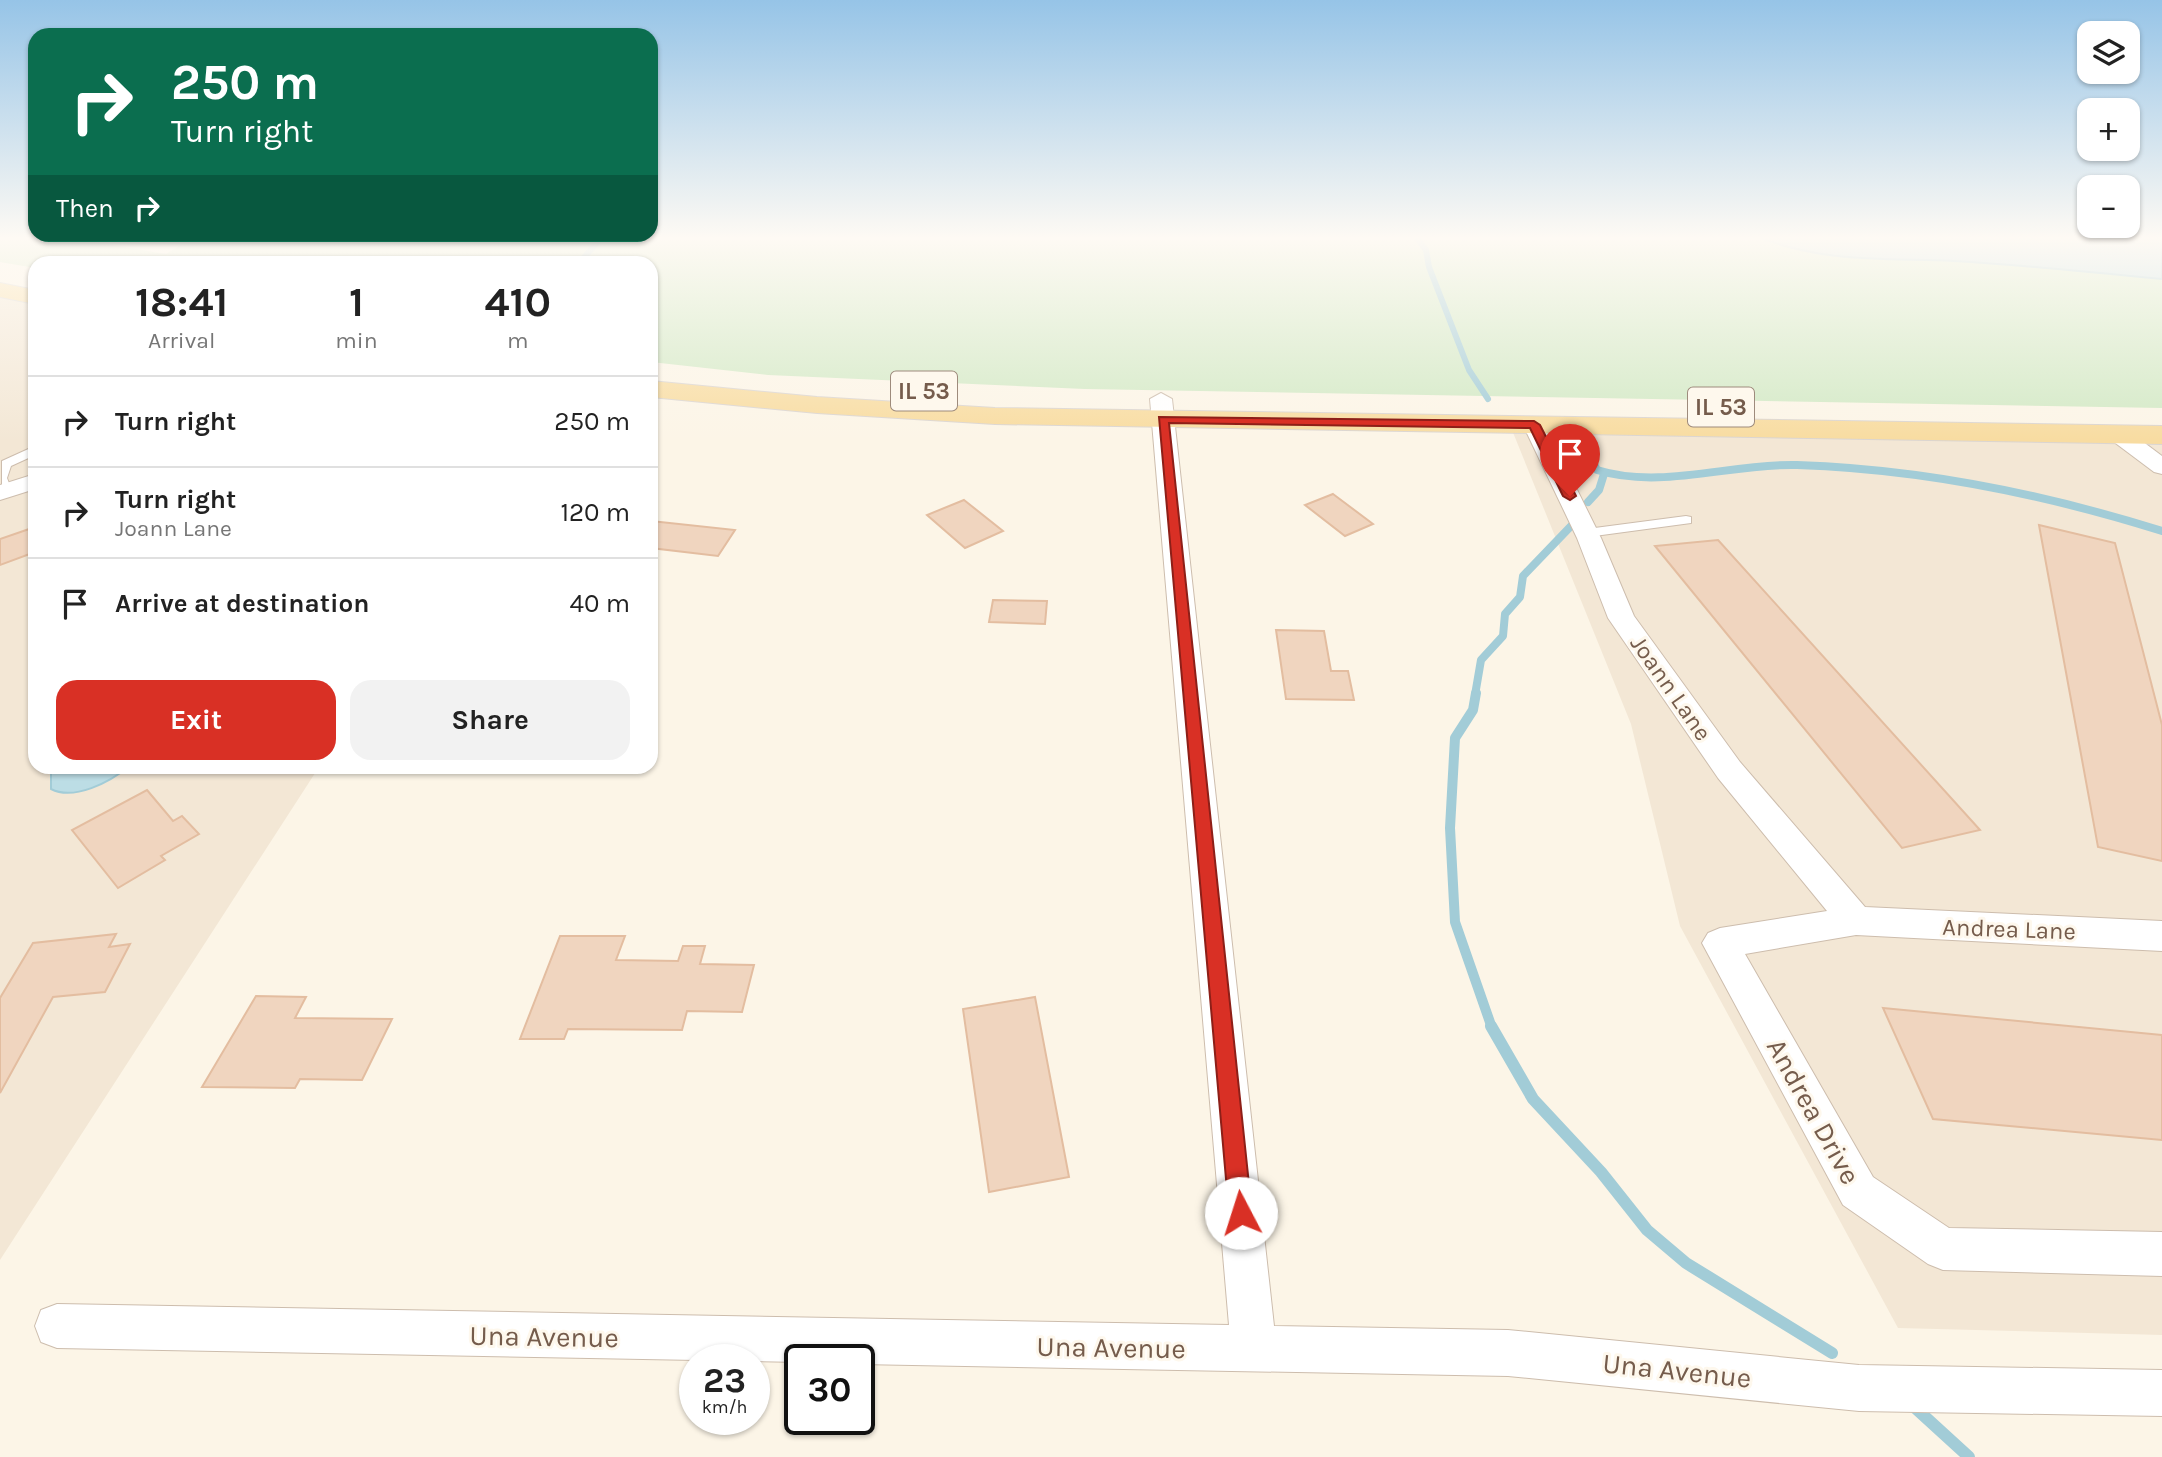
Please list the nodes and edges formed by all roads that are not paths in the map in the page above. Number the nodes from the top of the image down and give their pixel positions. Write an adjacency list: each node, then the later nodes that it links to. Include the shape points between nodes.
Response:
1 (658, 370): 3 (main road, IL 53)
2 (658, 390): 3 (main road, IL 53, via 954,414)
3 (1162, 410): 4 (main road, IL 53); 5 (main road, IL 53); 18 (street)
4 (2162, 414)
5 (1534, 425): 6 (main road, IL 53); 13 (street, Joann Lane)
6 (2118, 434): 7 (main road, IL 53); 9 (street)
7 (2162, 435)
8 (28, 453): 11 (lane, via 6,464)
9 (2162, 467)
10 (28, 483): 11 (street)
11 (3, 492)
12 (1686, 520): 13 (lane)
13 (1587, 533): 14 (street, Joann Lane, via 1621,618 1729,770)
14 (1856, 920): 15 (street, Andrea Lane); 16 (street, Andrea Drive, via 1720,943 1858,1191 1943,1250)
15 (2162, 936)
16 (2162, 1254)
17 (57, 1326): 18 (street, Una Avenue)
18 (1254, 1350): 19 (street, Una Avenue, via 1508,1353 1859,1388)
19 (2162, 1394)

